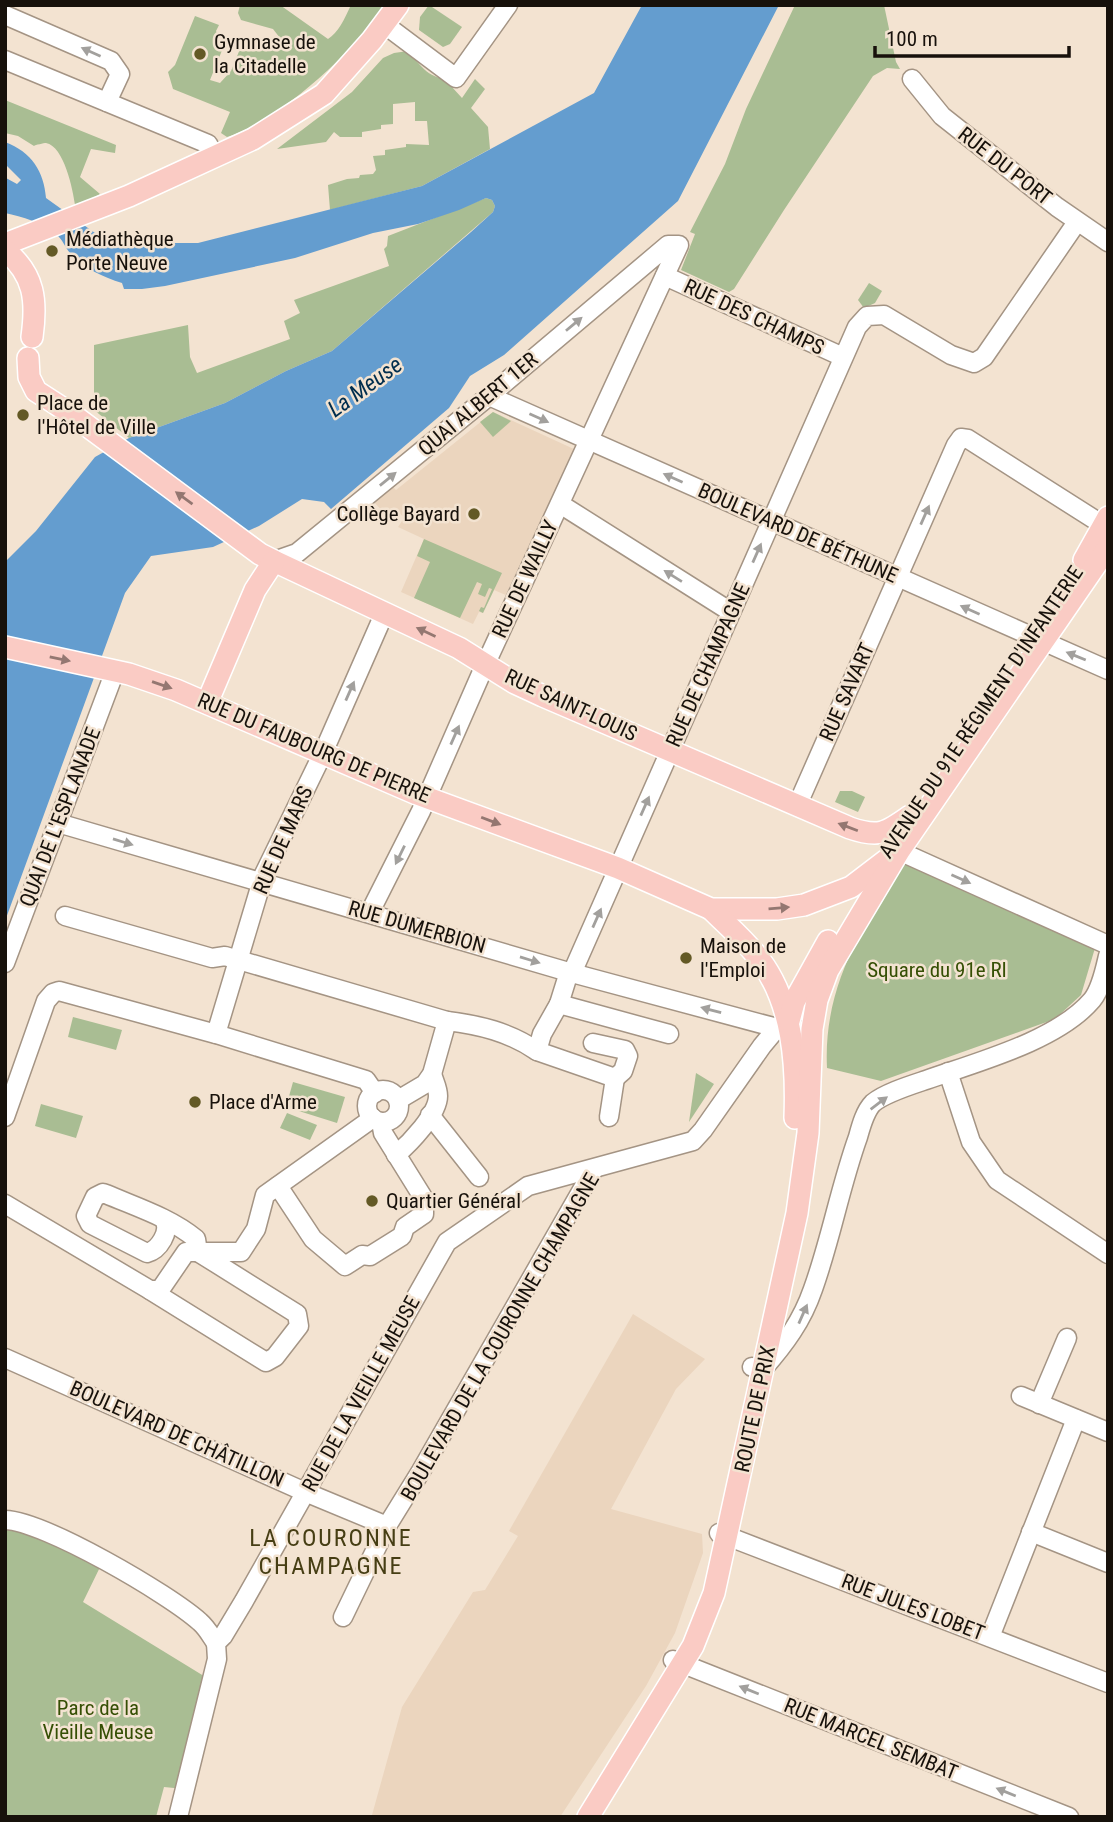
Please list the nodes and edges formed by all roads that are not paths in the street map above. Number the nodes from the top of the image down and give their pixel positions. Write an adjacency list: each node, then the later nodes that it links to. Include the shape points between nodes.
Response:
1 (398, 5): 4 (main road)
2 (508, 5): 4 (street, via 456,78)
3 (5, 15): 7 (street, one-way to 3, via 120,74 111,61)
4 (384, 24): 8 (main road, via 324,94)
5 (5, 60): 7 (street)
6 (912, 79): 9 (street, RUE DU PORT, via 942,116)
7 (107, 102): 8 (street, via 208,144)
8 (215, 157): 10 (main road)
9 (1077, 222): 11 (street, RUE DU PORT); 17 (street, RUE DE CHAMPAGNE, via 984,357 974,363 884,315 867,316)
10 (22, 238): 15 (main road)
11 (1108, 242)
12 (679, 245): 14 (street, RUE DE WAILLY); 19 (street, QUAI ALBERT 1ER, one-way to 12, via 668,244)
13 (5, 250): 15 (main road)
14 (665, 276): 17 (street, RUE DES CHAMPS); 20 (street, RUE DE WAILLY)
15 (30, 283): 16 (main road)
16 (32, 337)
17 (843, 357): 22 (street, RUE DE CHAMPAGNE)
18 (26, 375): 25 (main road, RUE SAINT-LOUIS, one-way to 18, via 43,397)
19 (489, 396): 20 (street, BOULEVARD DE BÉTHUNE, one-way to 20); 25 (street, QUAI ALBERT 1ER, one-way to 19, via 297,553)
20 (589, 440): 21 (street, RUE DE WAILLY); 22 (street, BOULEVARD DE BÉTHUNE, one-way to 20)
21 (560, 505): 27 (street, one-way to 21); 31 (street, RUE DE WAILLY)
22 (771, 521): 26 (street, BOULEVARD DE BÉTHUNE); 27 (street, RUE DE CHAMPAGNE, one-way to 22)
23 (1106, 521): 26 (street, RUE SAVART, one-way to 23, via 961,438); 29 (main road, AVENUE DU 91E RÉGIMENT D'INFANTERIE)
24 (1108, 547): 29 (main road, AVENUE DU 91E RÉGIMENT D'INFANTERIE)
25 (274, 561): 28 (main road, RUE SAINT-LOUIS); 34 (main road, via 255,590)
26 (897, 578): 29 (street, BOULEVARD DE BÉTHUNE, one-way to 26); 38 (street, RUE SAVART)
27 (731, 612): 35 (street, RUE DE CHAMPAGNE)
28 (384, 614): 31 (main road, RUE SAINT-LOUIS, one-way to 28); 36 (street, RUE DE MARS, one-way to 28)
29 (1038, 640): 32 (street, BOULEVARD DE BÉTHUNE, one-way to 29); 39 (main road, AVENUE DU 91E RÉGIMENT D'INFANTERIE); 41 (main road, AVENUE DU 91E RÉGIMENT D'INFANTERIE)
30 (5, 648): 33 (main road, RUE DU FAUBOURG DE PIERRE, one-way to 33)
31 (486, 663): 35 (main road, RUE SAINT-LOUIS, via 534,692); 37 (street, RUE DE WAILLY, one-way to 31)
32 (1108, 670)
33 (115, 671): 34 (main road, RUE DU FAUBOURG DE PIERRE, one-way to 34); 40 (street, QUAI DE L'ESPLANADE)
34 (207, 703): 36 (main road, RUE DU FAUBOURG DE PIERRE)
35 (671, 750): 38 (main road, RUE SAINT-LOUIS); 42 (street, RUE DE CHAMPAGNE, one-way to 35)
36 (323, 753): 37 (main road, RUE DU FAUBOURG DE PIERRE); 44 (street, RUE DE MARS)
37 (427, 797): 42 (main road, RUE DU FAUBOURG DE PIERRE, one-way to 42); 46 (street, RUE DE WAILLY, one-way to 46)
38 (797, 806): 39 (main road, RUE SAINT-LOUIS, one-way to 38, via 883,834 874,834)
39 (910, 816): 43 (main road, AVENUE DU 91E RÉGIMENT D'INFANTERIE)
40 (58, 823): 44 (street, RUE DUMERBION, one-way to 44); 51 (street, QUAI DE L'ESPLANADE)
41 (899, 851): 43 (main road, AVENUE DU 91E RÉGIMENT D'INFANTERIE); 48 (street, one-way to 48); 53 (main road, AVENUE DU 91E RÉGIMENT D'INFANTERIE)
42 (618, 869): 45 (main road, AVENUE DU 91E RÉGIMENT D'INFANTERIE); 52 (street, RUE DE CHAMPAGNE, one-way to 42)
43 (874, 870): 45 (main road, AVENUE DU 91E RÉGIMENT D'INFANTERIE, one-way to 43, via 804,905 851,887); 53 (main road, AVENUE DU 91E RÉGIMENT D'INFANTERIE)
44 (260, 883): 46 (street, RUE DUMERBION); 50 (street, RUE DE MARS)
45 (711, 909): 56 (main road, ROUTE DE PRIX, via 760,960 775,986)
46 (370, 912): 52 (street, RUE DUMERBION, one-way to 52)
47 (65, 916): 50 (street, via 212,958)
48 (1108, 945)
49 (1108, 956): 61 (street, via 1093,999 1063,1026)
50 (237, 960): 55 (street); 57 (street, RUE DE MARS)
51 (5, 964)
52 (571, 972): 54 (street, RUE DE CHAMPAGNE); 56 (street, RUE DUMERBION, one-way to 52)
53 (821, 973): 56 (main road, ROUTE DE PRIX, via 794,1002); 64 (main road, ROUTE DE PRIX)
54 (559, 1004): 58 (street); 60 (street, RUE DE CHAMPAGNE)
55 (447, 1021): 60 (street, via 511,1035); 62 (street)
56 (783, 1024): 64 (main road, via 798,1026 802,1033); 72 (street, BOULEVARD DE LA COURONNE CHAMPAGNE, via 692,1140); 82 (main road, ROUTE DE PRIX, via 796,1098 794,1130)
57 (216, 1034): 65 (street, via 366,1080); 68 (street, via 64,992 53,993 46,1001)
58 (669, 1034)
59 (593, 1043): 63 (street, via 625,1050 628,1056 623,1071)
60 (537, 1051): 63 (street)
61 (948, 1072): 78 (street, via 971,1142 998,1180); 82 (street, one-way to 61, via 791,1336 804,1312 864,1118 873,1104)
62 (432, 1074): 66 (street, via 425,1084); 67 (street, via 438,1093)
63 (615, 1078): 69 (street)
64 (810, 1084): 82 (main road, ROUTE DE PRIX, via 797,1213)
65 (375, 1093): 66 (street, via 386,1091); 70 (street, via 368,1105)
66 (398, 1100): 70 (street, via 396,1116 386,1122)
67 (430, 1115): 71 (street); 73 (street)
68 (5, 1117)
69 (609, 1117)
70 (377, 1120): 71 (street); 74 (street)
71 (396, 1154): 74 (street, via 424,1199 424,1214 405,1227 402,1236 345,1266 313,1239)
72 (594, 1169): 87 (street, RUE DE LA VIEILLE MEUSE, via 528,1186 447,1242); 89 (street, BOULEVARD DE LA COURONNE CHAMPAGNE)
73 (479, 1177)
74 (278, 1186): 77 (street, via 264,1195 256,1229 241,1252)
75 (5, 1204): 79 (street)
76 (164, 1220): 77 (street, via 196,1239)
77 (198, 1252): 79 (street, via 186,1252 163,1288); 79 (street, via 297,1314 299,1326 275,1357 266,1362)
78 (1108, 1254)
79 (150, 1290)
80 (1067, 1338): 84 (street)
81 (5, 1358): 87 (street, BOULEVARD DE CHÂTILLON)
82 (758, 1368): 91 (main road, ROUTE DE PRIX)
83 (1021, 1396): 84 (street)
84 (1039, 1404): 85 (street)
85 (1076, 1419): 86 (street); 90 (street)
86 (1108, 1432)
87 (306, 1492): 89 (street, BOULEVARD DE CHÂTILLON); 95 (street, RUE DE LA VIEILLE MEUSE)
88 (5, 1520): 95 (street, via 41,1529 177,1604 200,1622)
89 (387, 1526): 93 (street, BOULEVARD DE LA COURONNE CHAMPAGNE)
90 (1031, 1532): 92 (street); 94 (street)
91 (723, 1534): 94 (street, RUE JULES LOBET); 96 (main road, ROUTE DE PRIX, via 714,1593 693,1646)
92 (1108, 1563)
93 (342, 1617)
94 (990, 1637): 97 (street, RUE JULES LOBET)
95 (216, 1643): 98 (street, RUE DE LA VIEILLE MEUSE, via 217,1659)
96 (678, 1662): 99 (main road, ROUTE DE PRIX); 100 (main road, ROUTE DE PRIX); 101 (street, RUE MARCEL SEMBAT, one-way to 96)
97 (1108, 1683)
98 (178, 1817)
99 (572, 1817)
100 (588, 1817)
101 (1069, 1817)

